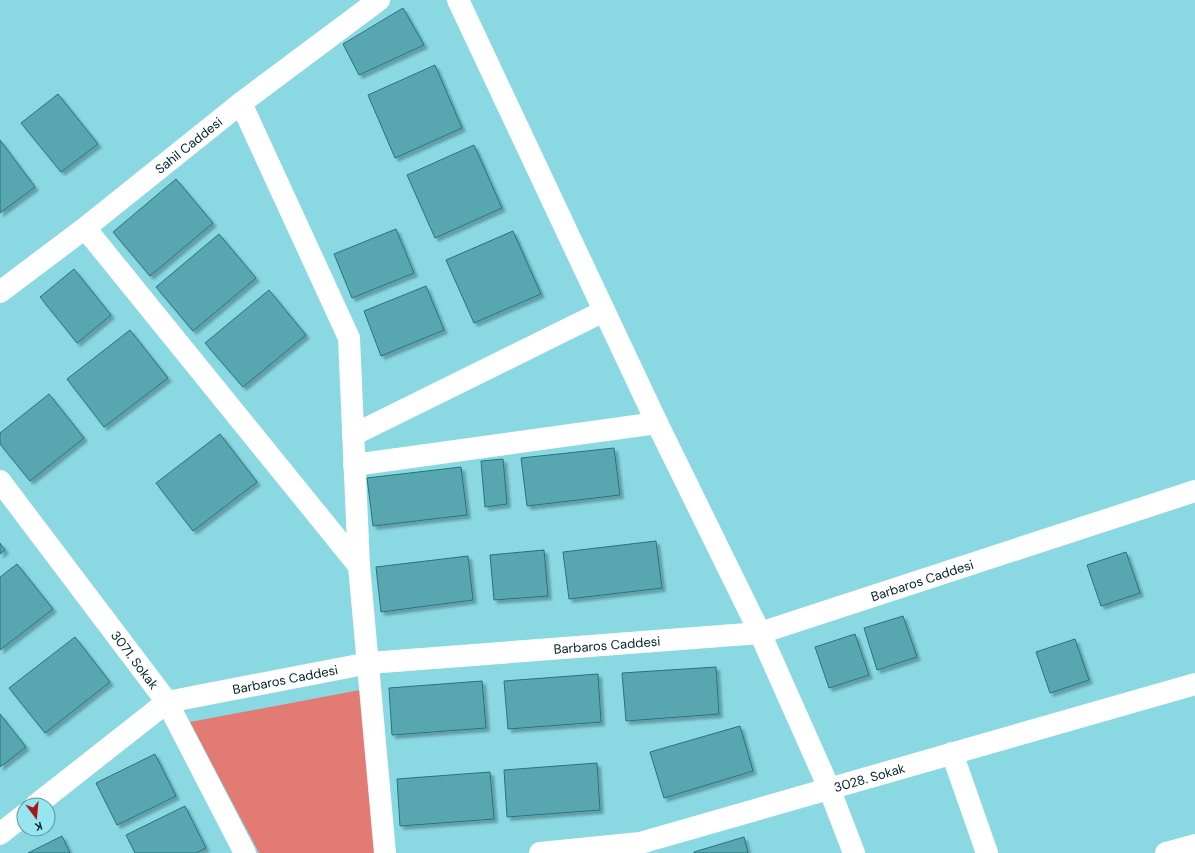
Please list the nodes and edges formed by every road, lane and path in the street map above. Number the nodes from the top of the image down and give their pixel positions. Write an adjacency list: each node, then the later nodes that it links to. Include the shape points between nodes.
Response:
1 (379, 0): 3 (street, Sahil Caddesi)
2 (458, 0): 6 (street)
3 (241, 103): 4 (street, Sahil Caddesi); 8 (street, via 349,338)
4 (85, 228): 5 (street, Sahil Caddesi); 12 (street)
5 (0, 292)
6 (604, 311): 7 (street); 8 (street)
7 (657, 423): 9 (street); 13 (street)
8 (353, 435): 9 (street)
9 (354, 465): 12 (street)
10 (0, 481): 16 (street, 3071. Sokak)
11 (1195, 491): 13 (street, Barbaros Caddesi)
12 (359, 566): 14 (street)
13 (760, 633): 14 (street, Barbaros Caddesi); 18 (street)
14 (369, 663): 16 (street, Barbaros Caddesi); 24 (street)
15 (1195, 684): 17 (street, 3028. Sokak)
16 (167, 702): 19 (street, Barbaros Caddesi); 23 (street, 3071. Sokak)
17 (952, 753): 18 (street, 3028. Sokak); 27 (street)
18 (829, 788): 25 (street, 3028. Sokak, via 640,843); 26 (street)
19 (46, 797)
20 (16, 821): 21 (street)
21 (0, 834)
22 (1195, 845): 28 (street)
23 (245, 853)
24 (385, 853)
25 (540, 853)
26 (854, 853)
27 (987, 853)
28 (1166, 853)

